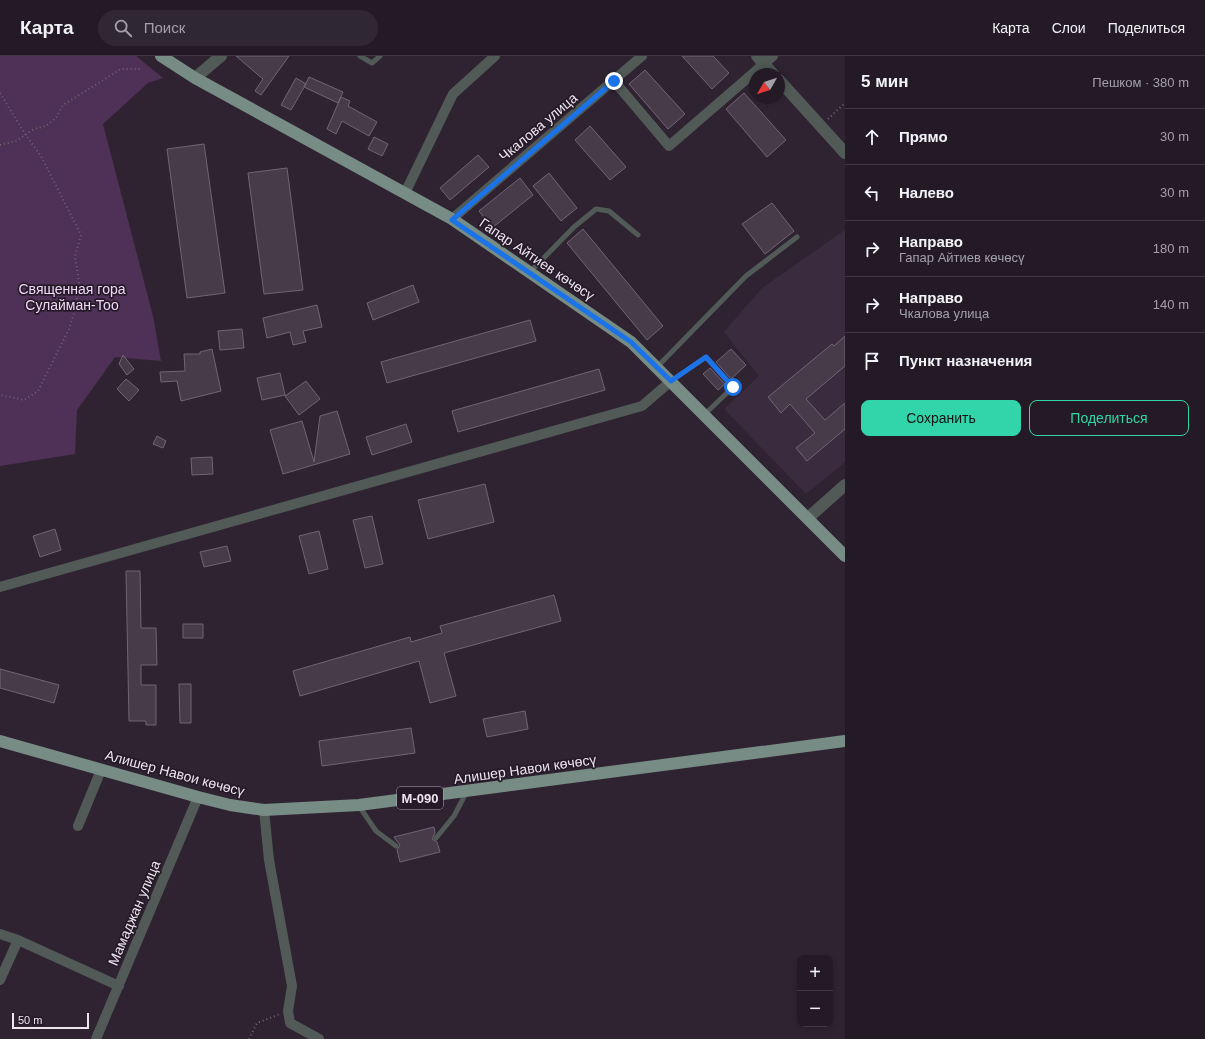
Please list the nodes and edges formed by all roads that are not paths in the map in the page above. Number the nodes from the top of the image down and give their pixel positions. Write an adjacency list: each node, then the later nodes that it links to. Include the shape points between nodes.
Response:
1 (161, 56): 9 (main road, Гапар Айтиев көчөсү)
2 (221, 56): 9 (street)
3 (360, 56): 4 (lane, via 372,63)
4 (380, 56)
5 (495, 56): 13 (street, via 453,94)
6 (642, 56): 10 (street, Чкалова улица)
7 (765, 59): 8 (street); 10 (street, via 669,146)
8 (770, 68)
9 (195, 78): 13 (main road, Гапар Айтиев көчөсү)
10 (614, 81): 14 (street, Чкалова улица)
11 (785, 87): 12 (street)
12 (845, 153)
13 (405, 192): 14 (main road, Гапар Айтиев көчөсү)
14 (452, 220): 17 (main road, Гапар Айтиев көчөсү)
15 (638, 235): 17 (lane, via 609,211 596,209 574,227)
16 (797, 237): 18 (lane, via 746,276)
17 (530, 272): 18 (main road, Гапар Айтиев көчөсү, via 631,342)
18 (657, 367): 19 (main road, Гапар Айтиев көчөсү)
19 (671, 381): 20 (main road, Гапар Айтиев көчөсү); 20 (lane, via 706,357 733,387); 24 (street, via 642,406)
20 (705, 414): 22 (main road, Гапар Айтиев көчөсү)
21 (844, 486): 22 (street)
22 (808, 518): 23 (main road, Гапар Айтиев көчөсү)
23 (845, 556)
24 (0, 587)
25 (0, 741): 27 (main road, Алишер Навои көчөсү / М-090)
26 (845, 741): 28 (main road, Алишер Навои көчөсү / М-090)
27 (101, 770): 29 (main road, Алишер Навои көчөсү / М-090); 32 (street)
28 (466, 793): 30 (main road, Алишер Навои көчөсү / М-090); 33 (lane, via 454,816)
29 (198, 797): 31 (main road, Алишер Навои көчөсү / М-090); 38 (street, Мамаджан улица)
30 (359, 805): 31 (main road, Алишер Навои көчөсү / М-090); 34 (lane, via 376,830)
31 (264, 810): 40 (street, via 269,860 292,986 288,1011 290,1023)
32 (78, 826)
33 (436, 838)
34 (396, 846)
35 (0, 934): 36 (street)
36 (18, 940): 37 (street); 38 (street)
37 (0, 980)
38 (119, 986): 39 (street, Мамаджан улица)
39 (96, 1039)
40 (319, 1039)

